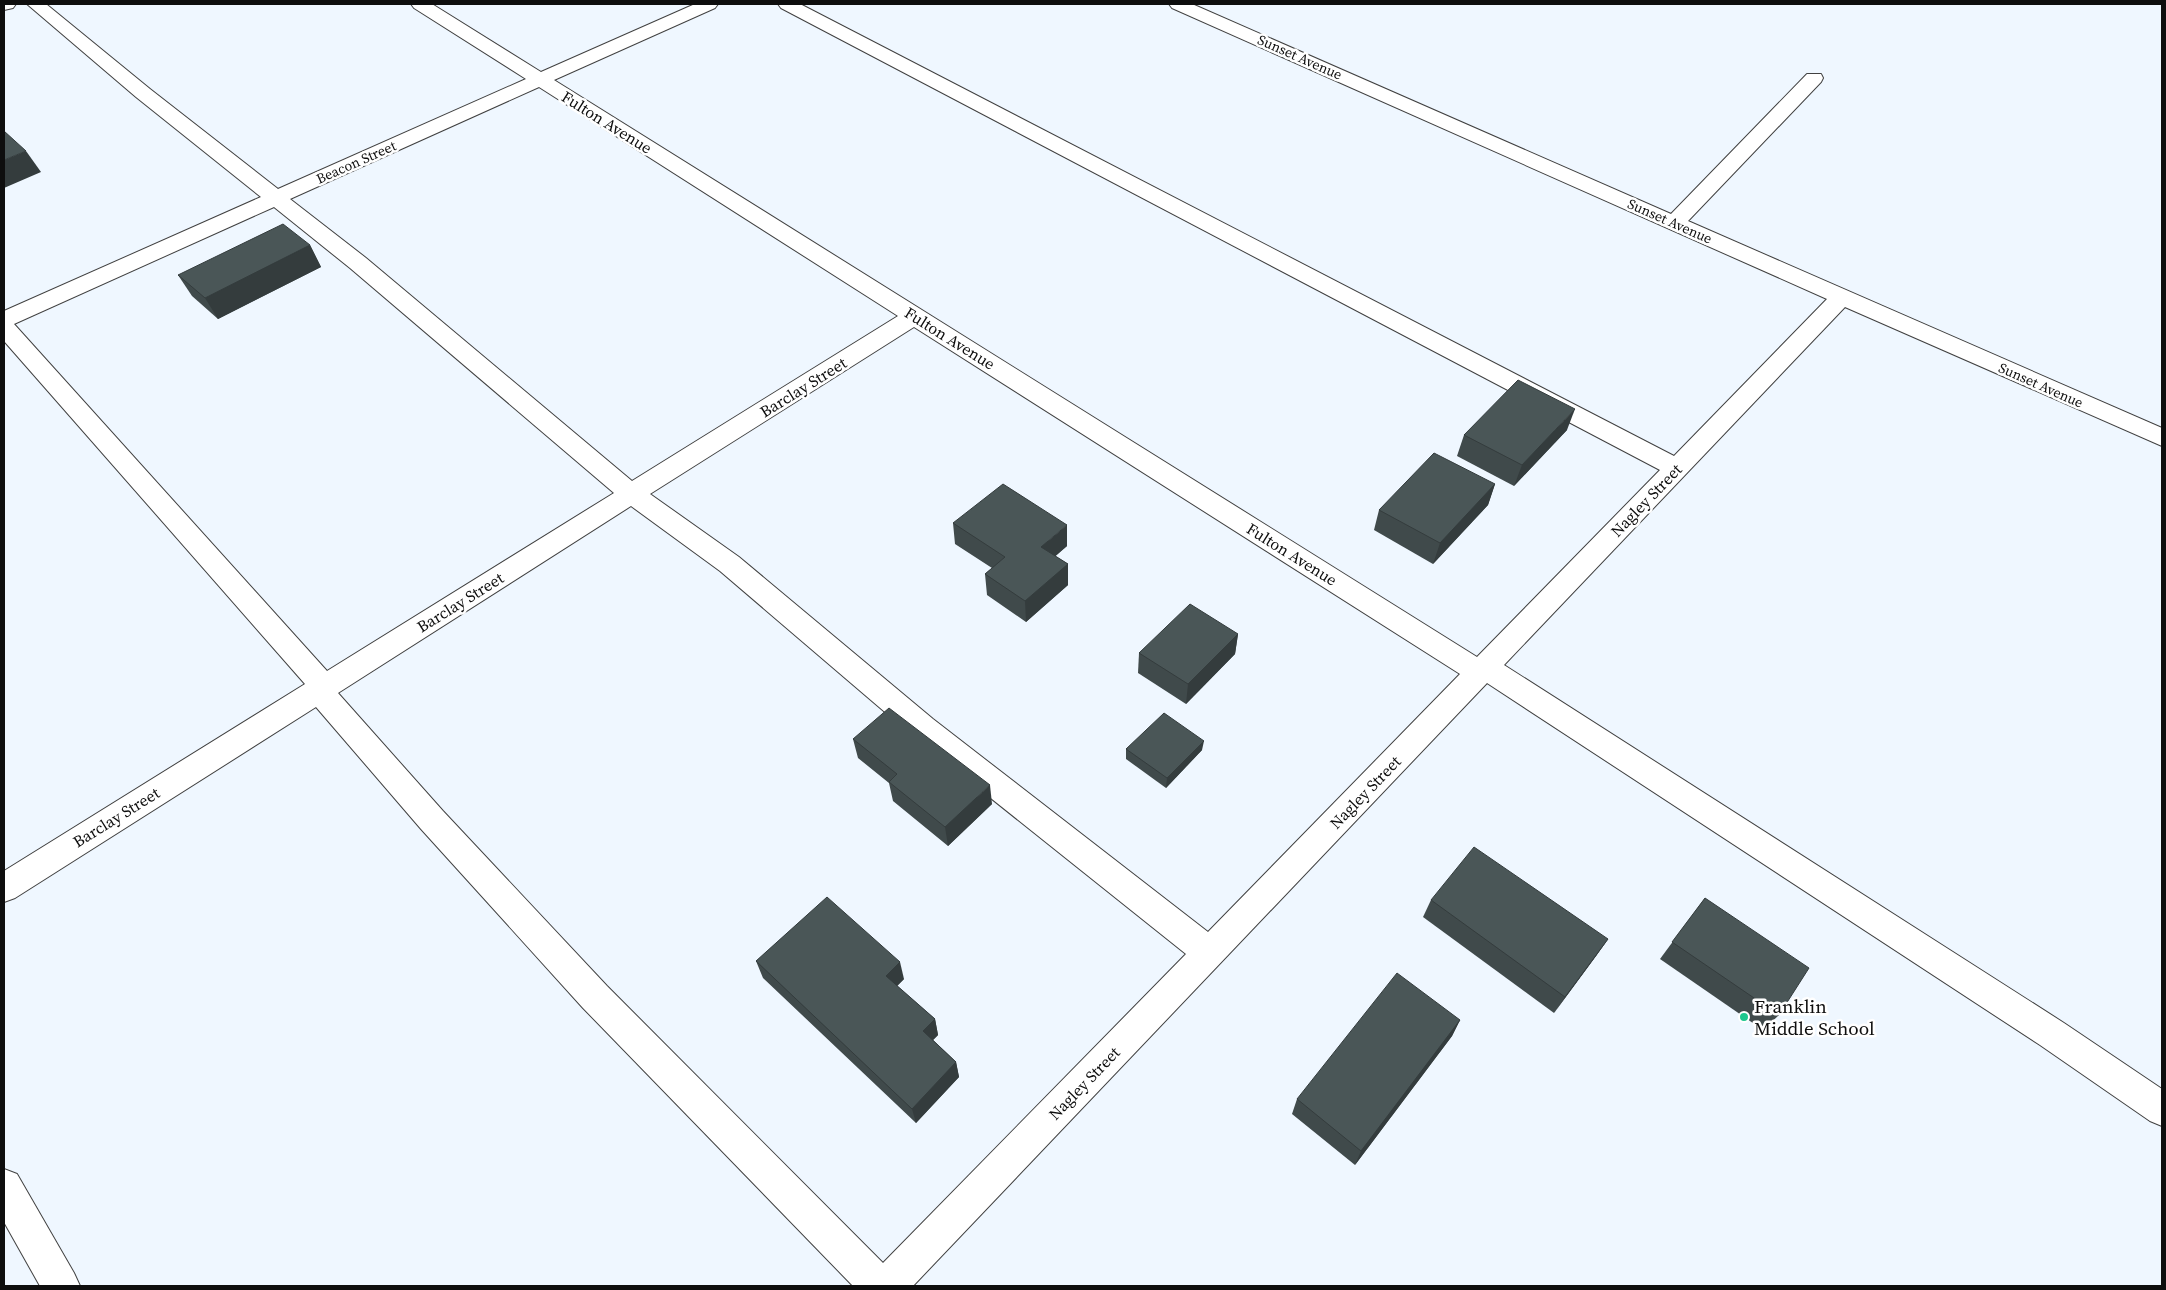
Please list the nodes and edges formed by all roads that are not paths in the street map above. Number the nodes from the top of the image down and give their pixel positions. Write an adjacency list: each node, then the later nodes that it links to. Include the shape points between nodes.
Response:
1 (36, 4): 8 (street, via 143,93)
2 (420, 4): 7 (street, Fulton Avenue)
3 (709, 4): 7 (street, Beacon Street)
4 (787, 4): 15 (street)
5 (1178, 4): 9 (street, Sunset Avenue)
6 (1814, 78): 9 (street)
7 (540, 80): 8 (street, Beacon Street); 11 (street, Fulton Avenue)
8 (277, 197): 12 (street, Beacon Street); 16 (street)
9 (1674, 223): 10 (street, Sunset Avenue)
10 (1842, 297): 14 (street, Sunset Avenue); 15 (street, Nagley Street)
11 (915, 316): 16 (street, Barclay Street); 17 (street, Fulton Avenue)
12 (4, 320)
13 (4, 327): 18 (street)
14 (2162, 438)
15 (1678, 468): 17 (street, Nagley Street)
16 (631, 494): 18 (street, Barclay Street); 20 (street, via 668,517 725,561 981,777)
17 (1483, 670): 20 (street, Nagley Street); 21 (street, Fulton Avenue, via 2052,1034)
18 (322, 689): 19 (street, Barclay Street); 23 (street, via 432,820 595,997)
19 (4, 888)
20 (1210, 953): 23 (street, Nagley Street)
21 (2162, 1110)
22 (4, 1187): 24 (street)
23 (891, 1284)
24 (61, 1286)

